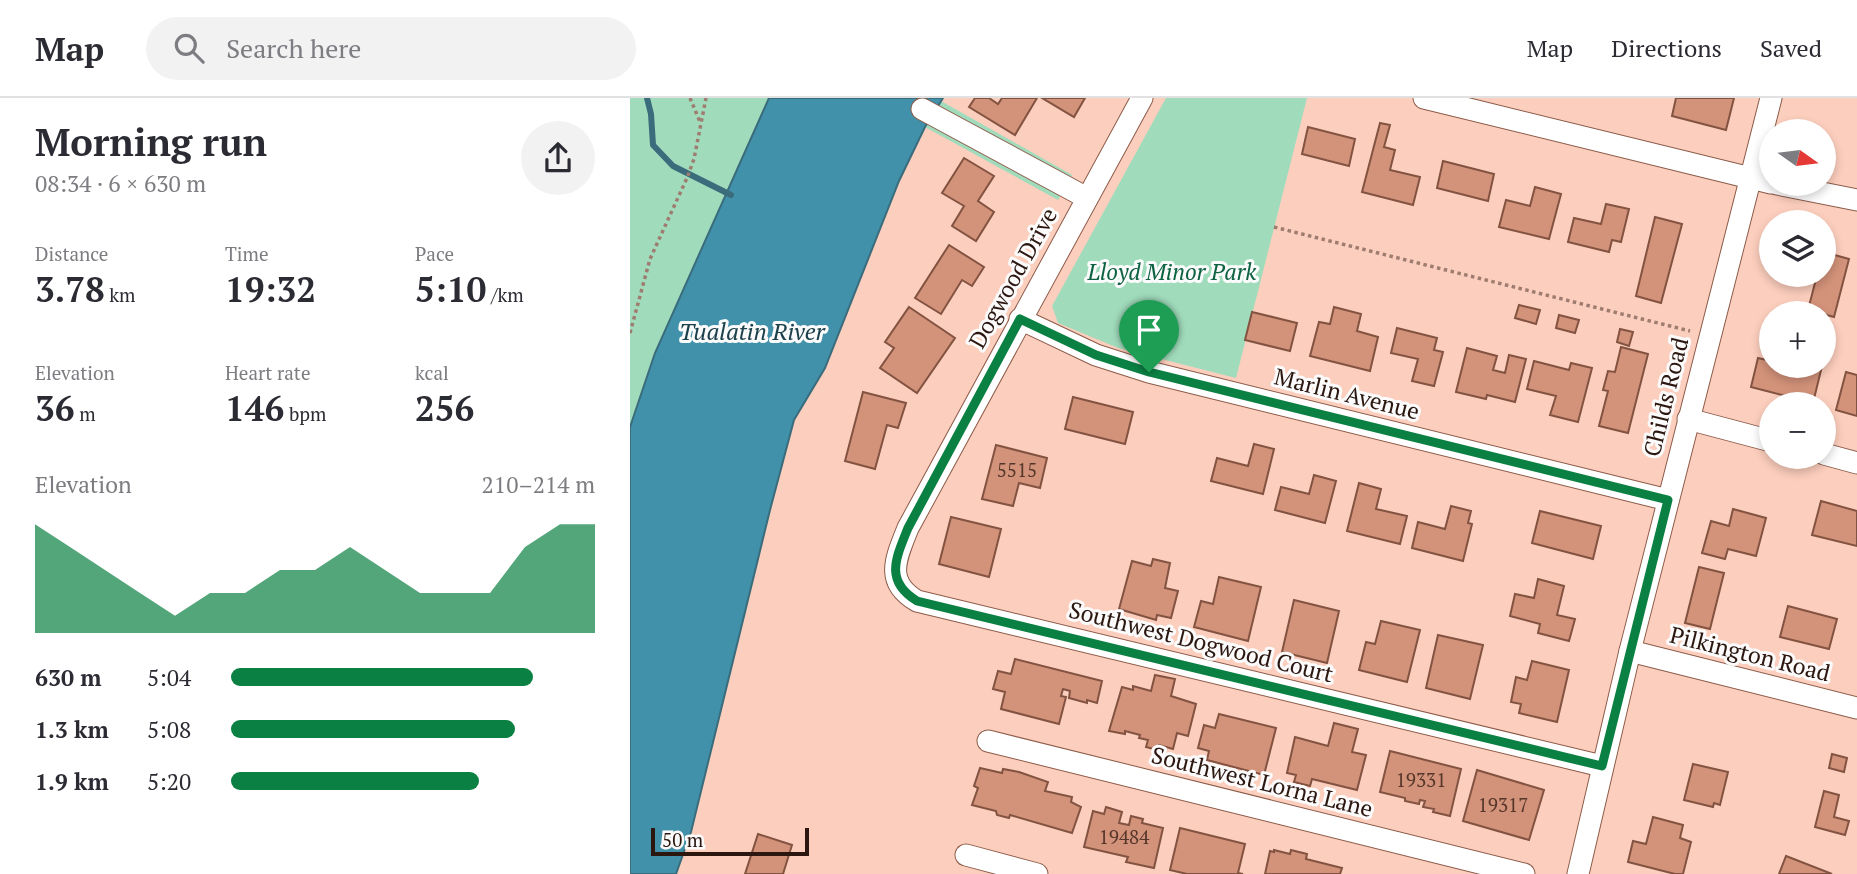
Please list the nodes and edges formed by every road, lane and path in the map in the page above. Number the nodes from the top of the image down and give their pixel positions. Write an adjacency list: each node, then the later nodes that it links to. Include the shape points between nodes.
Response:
1 (690, 98): 7 (path)
2 (706, 98): 7 (path)
3 (1142, 98): 11 (street, Dogwood Drive)
4 (1424, 98): 8 (street)
5 (1771, 98): 8 (street, Childs Road)
6 (922, 108): 11 (street)
7 (701, 123): 15 (path, via 694,159 650,258)
8 (1749, 178): 9 (street); 16 (street, Childs Road)
9 (1759, 180)
10 (1836, 196): 12 (street)
11 (1087, 198): 14 (street, Dogwood Drive)
12 (1857, 200)
13 (1274, 227): 16 (path)
14 (1020, 319): 21 (street, Dogwood Drive); 22 (street, Marlin Avenue, via 1096,355 1149,372)
15 (630, 333)
16 (1709, 336): 17 (street, Childs Road)
17 (1688, 419): 18 (street); 22 (street, Childs Road)
18 (1759, 438)
19 (1836, 457): 20 (street)
20 (1857, 463)
21 (930, 484): 26 (street, Southwest Dogwood Court, via 899,551 895,579 906,595 917,601)
22 (1668, 500): 23 (street, Childs Road)
23 (1630, 651): 24 (street, Pilkington Road); 26 (street, Childs Road)
24 (1857, 708)
25 (988, 741): 29 (street, Southwest Lorna Lane)
26 (1602, 766): 30 (street, Childs Road)
27 (967, 855): 28 (street)
28 (1037, 874)
29 (1524, 874)
30 (1578, 874)

